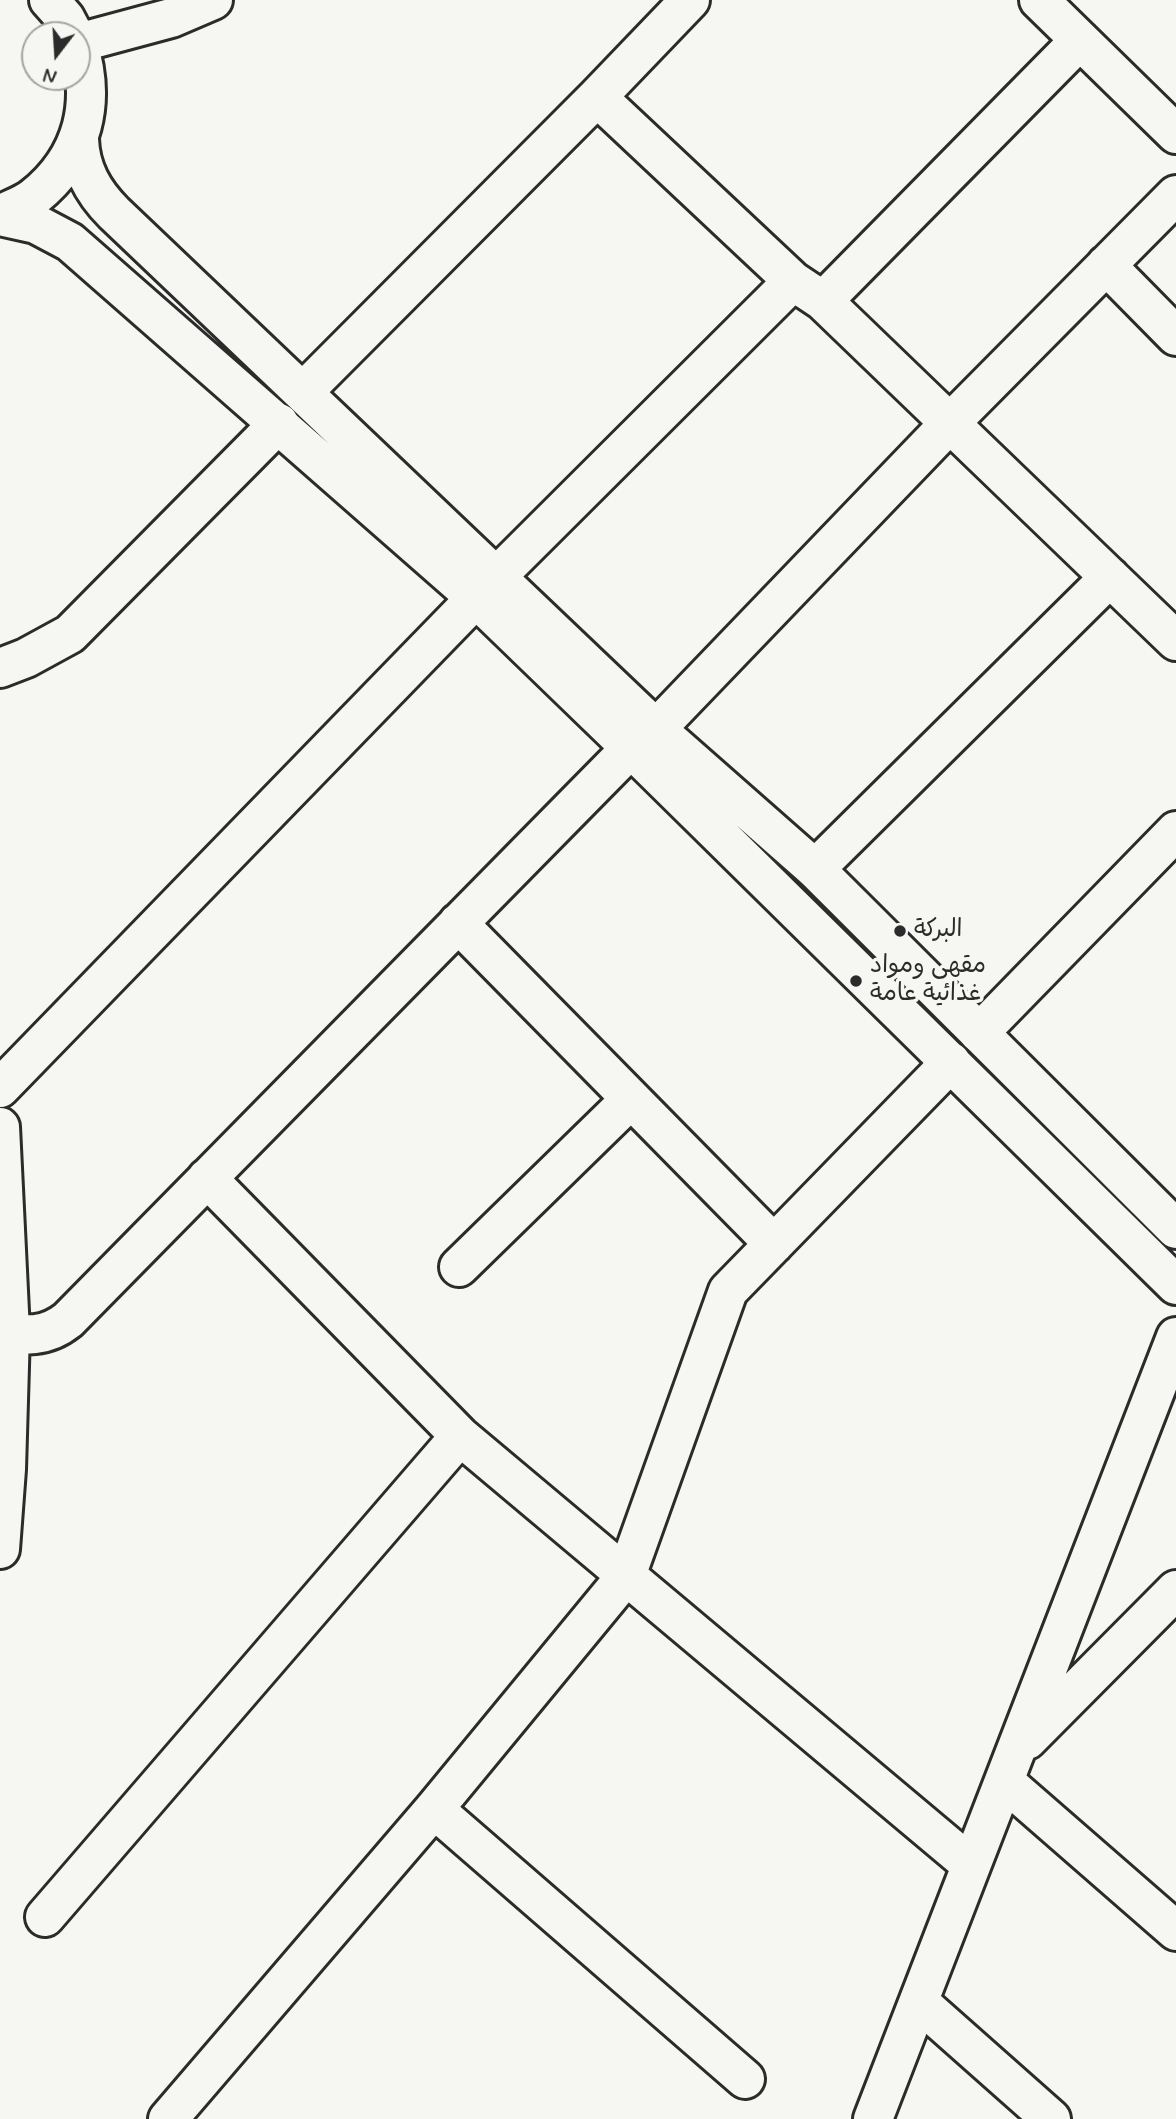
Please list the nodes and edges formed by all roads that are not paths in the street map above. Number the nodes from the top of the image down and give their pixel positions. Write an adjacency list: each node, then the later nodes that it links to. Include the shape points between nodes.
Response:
1 (49, 0): 5 (street)
2 (213, 0): 6 (street, via 171,18)
3 (690, 0): 9 (street)
4 (1039, 0): 7 (street)
5 (67, 21)
6 (91, 38)
7 (1080, 40): 10 (street); 15 (street)
8 (86, 91): 11 (street)
9 (597, 97): 15 (street); 17 (street)
10 (1176, 134)
11 (79, 139): 13 (street, via 59,173 32,199); 17 (street, via 84,171 102,201)
12 (1176, 195): 14 (street)
13 (0, 216): 18 (street, via 36,224 70,242)
14 (1107, 265): 16 (street); 19 (street)
15 (808, 291): 19 (street); 21 (street)
16 (1176, 336)
17 (303, 392): 21 (street)
18 (279, 424): 21 (street); 23 (street, via 70,634)
19 (950, 424): 20 (street); 24 (street)
20 (1110, 577): 22 (street); 26 (street)
21 (486, 587): 24 (street); 30 (street)
22 (1176, 641)
23 (0, 668)
24 (644, 738): 26 (street); 27 (street); 29 (street)
25 (1176, 831): 28 (street)
26 (815, 869): 28 (street)
27 (458, 923): 31 (street); 33 (street)
28 (979, 1033): 34 (street)
29 (951, 1062): 35 (street); 37 (street)
30 (0, 1088)
31 (631, 1099): 35 (street); 36 (street)
32 (0, 1127): 38 (street)
33 (207, 1178): 38 (street, via 61,1325 36,1335); 40 (street)
34 (1176, 1229)
35 (774, 1244): 42 (street, via 728,1291)
36 (459, 1268)
37 (1176, 1285)
38 (5, 1328): 41 (street, via 6,1469)
39 (1176, 1337): 44 (street)
40 (460, 1436): 42 (street); 47 (street)
41 (0, 1549)
42 (626, 1576): 45 (street); 46 (street)
43 (1176, 1590): 44 (street)
44 (1010, 1766): 46 (street); 48 (street)
45 (434, 1809): 50 (street); 51 (street)
46 (971, 1866): 49 (street)
47 (45, 1917)
48 (1176, 1930)
49 (919, 2002): 52 (street); 53 (street)
50 (745, 2079)
51 (168, 2119)
52 (873, 2119)
53 (1051, 2119)

